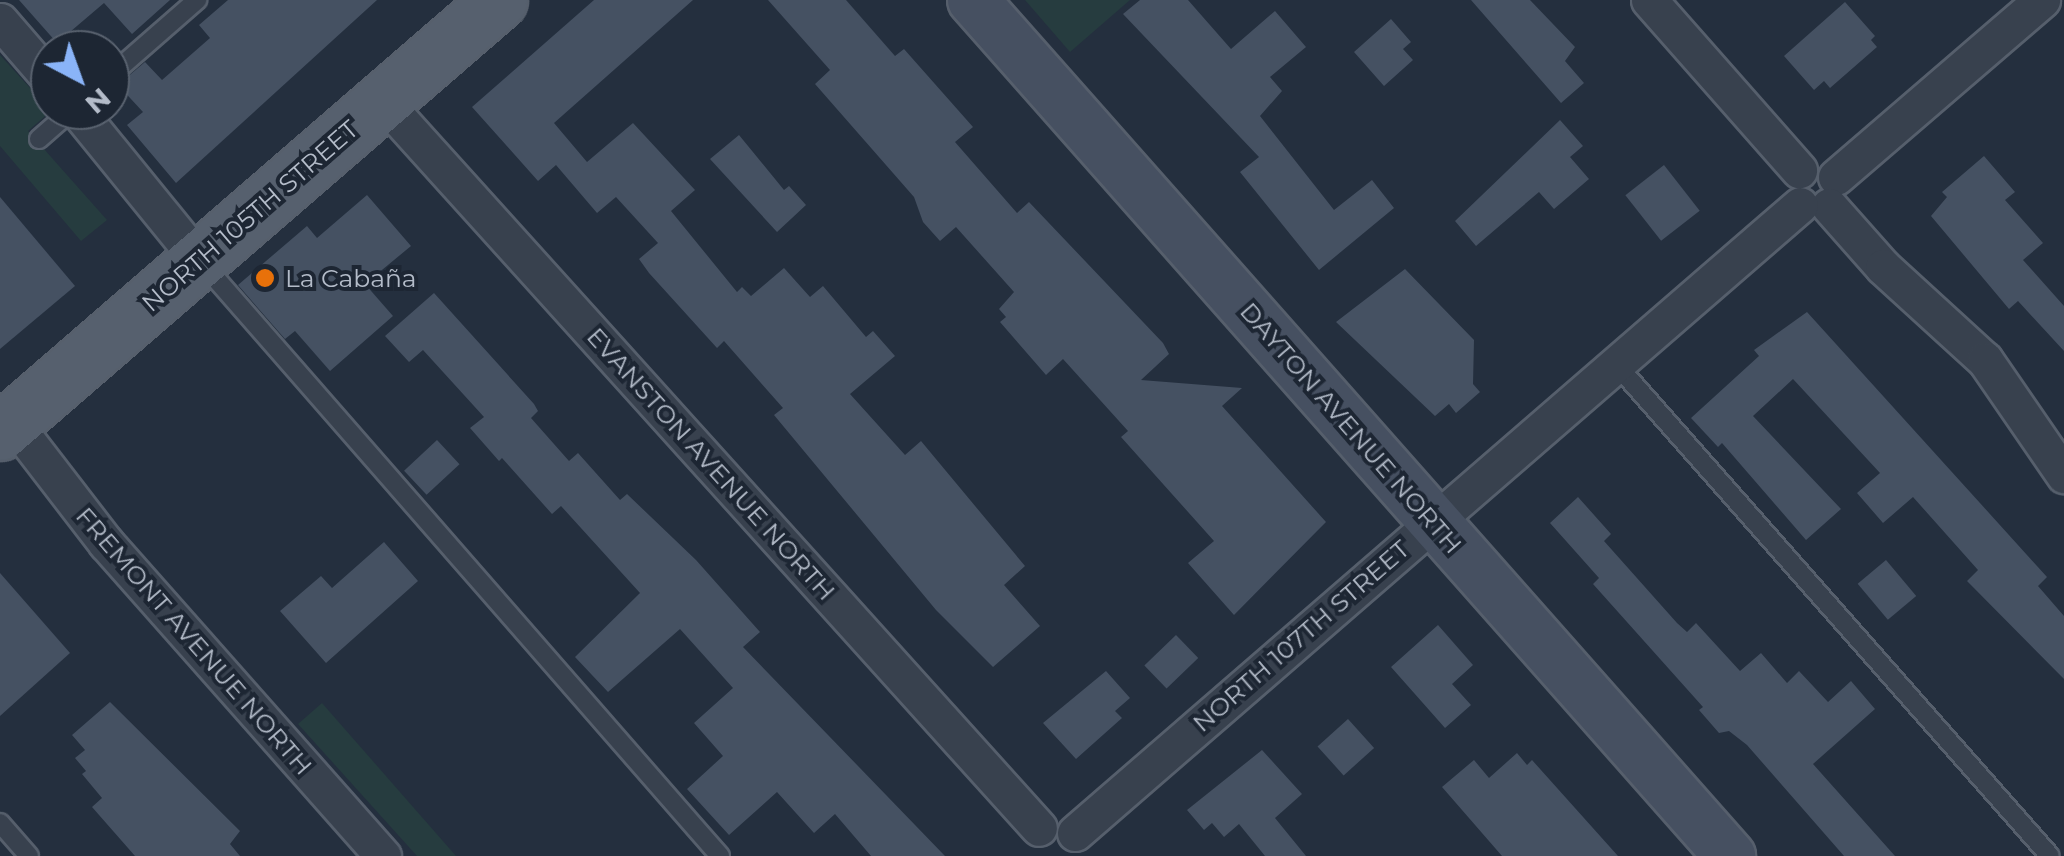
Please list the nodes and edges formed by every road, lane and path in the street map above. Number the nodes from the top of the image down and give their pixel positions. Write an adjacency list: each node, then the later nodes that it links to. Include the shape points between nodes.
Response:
1 (197, 0): 8 (lane)
2 (500, 0): 9 (main road, NORTH 105TH STREET)
3 (973, 0): 18 (street, DAYTON AVENUE NORTH)
4 (1649, 0): 13 (street)
5 (2042, 0): 13 (street, NORTH 107TH STREET)
6 (0, 22): 7 (street)
7 (30, 56)
8 (130, 59)
9 (383, 100): 14 (main road, NORTH 105TH STREET); 20 (street, EVANSTON AVENUE NORTH)
10 (50, 130): 12 (lane)
11 (91, 130): 14 (street)
12 (39, 139)
13 (1816, 189): 15 (street, NORTH 107TH STREET); 17 (street, via 1883,267 1985,360)
14 (199, 260): 16 (main road, NORTH 105TH STREET); 24 (lane)
15 (1615, 364): 18 (street, NORTH 107TH STREET); 26 (lane)
16 (6, 426): 23 (street, FREMONT AVENUE NORTH)
17 (2064, 475)
18 (1432, 521): 21 (street, NORTH 107TH STREET); 25 (street, DAYTON AVENUE NORTH)
19 (0, 823): 22 (lane)
20 (1036, 842): 21 (street, via 1062,823)
21 (1076, 844)
22 (29, 856)
23 (383, 856)
24 (720, 856)
25 (1730, 856)
26 (2050, 856)

